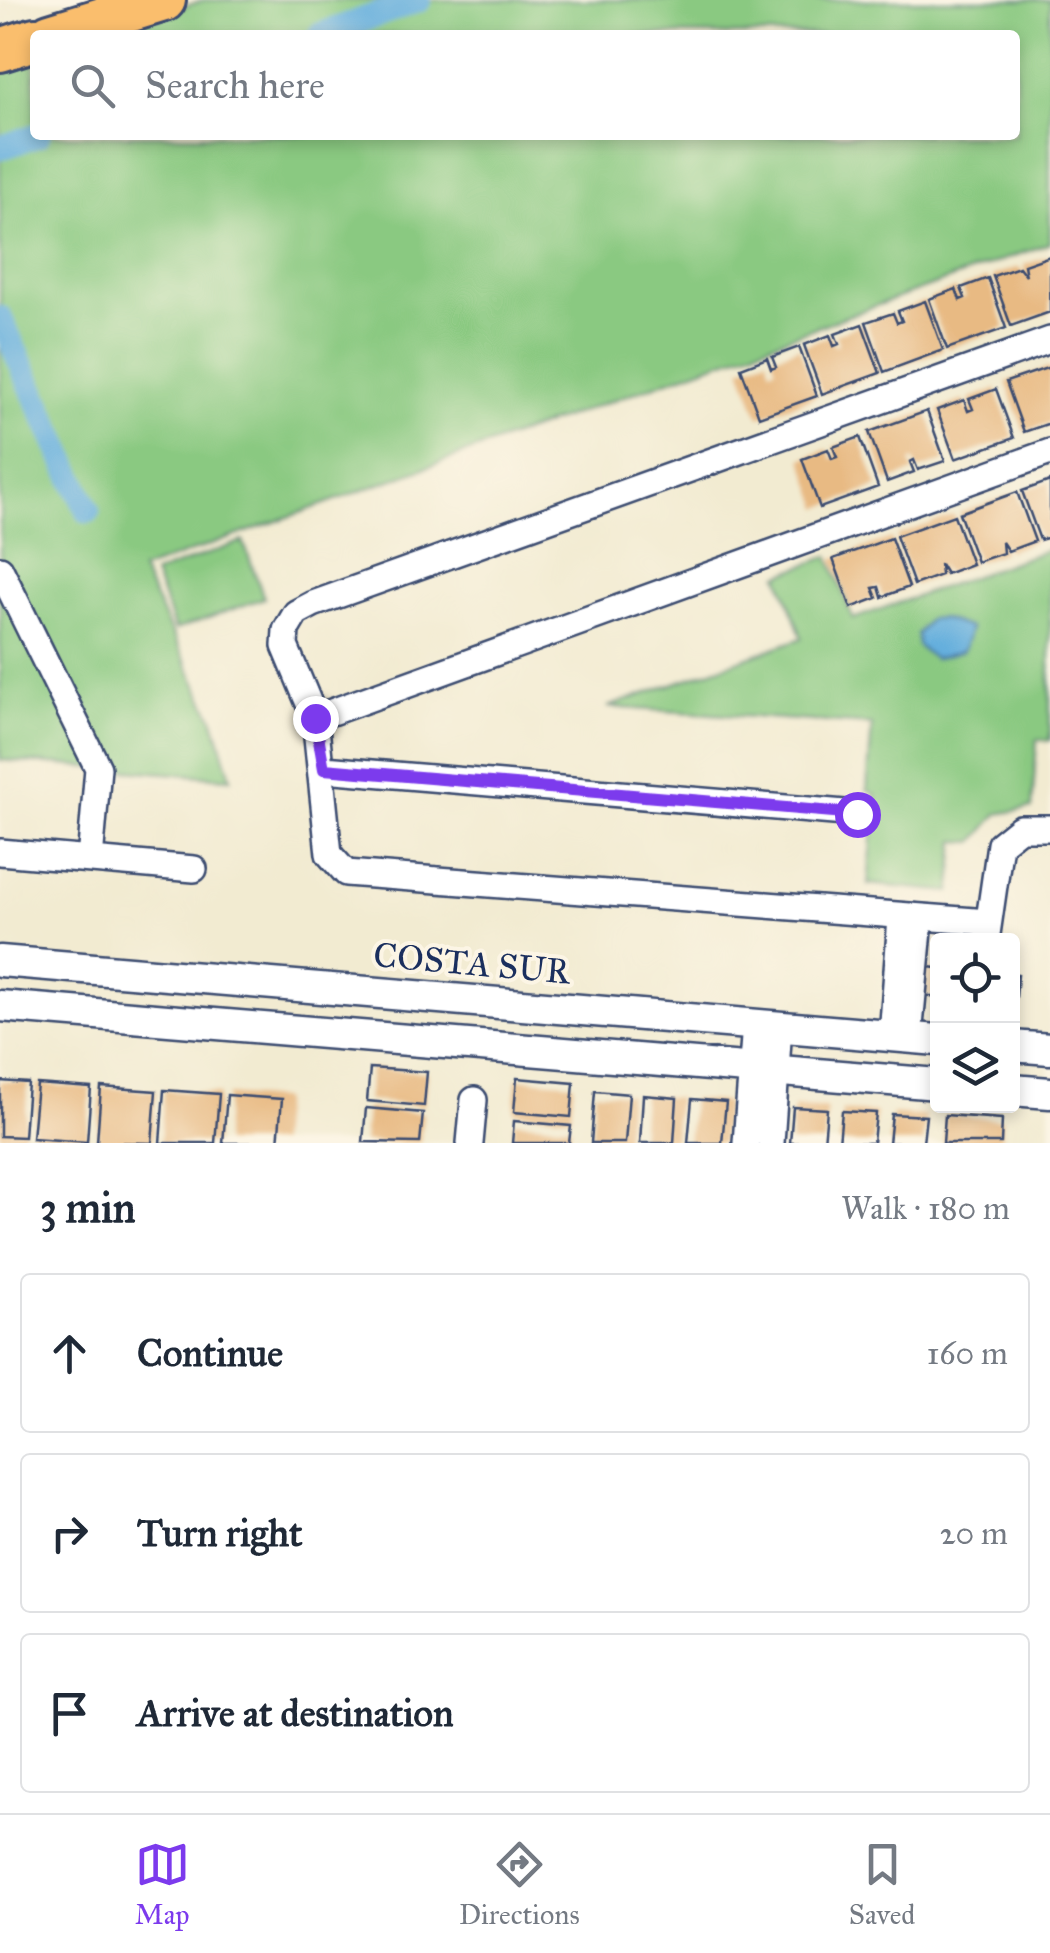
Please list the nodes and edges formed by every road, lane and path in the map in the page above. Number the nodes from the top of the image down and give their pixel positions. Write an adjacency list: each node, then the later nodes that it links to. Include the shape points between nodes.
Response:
1 (164, 0): 2 (highway)
2 (66, 30)
3 (30, 41): 4 (highway)
4 (0, 50)
5 (1050, 340): 8 (street, via 313,604 296,613 285,646)
6 (1050, 452): 8 (street)
7 (0, 569): 13 (street, via 98,768)
8 (315, 718): 9 (street)
9 (324, 769): 10 (street); 15 (street, via 329,854 346,874)
10 (857, 814)
11 (1050, 828): 16 (street, via 1020,828 1000,844)
12 (0, 852): 13 (street)
13 (90, 860): 14 (street)
14 (194, 869)
15 (910, 918): 16 (street); 20 (street)
16 (983, 931)
17 (0, 961): 19 (street, COSTA SUR)
18 (0, 1006): 23 (street)
19 (767, 1025): 20 (street, COSTA SUR); 23 (street)
20 (913, 1038)
21 (1020, 1047): 22 (street)
22 (1050, 1049)
23 (763, 1070): 24 (street); 29 (street); 30 (street)
24 (930, 1083)
25 (1020, 1091): 26 (street)
26 (1050, 1093)
27 (474, 1100): 28 (street)
28 (470, 1143)
29 (746, 1143)
30 (770, 1143)

